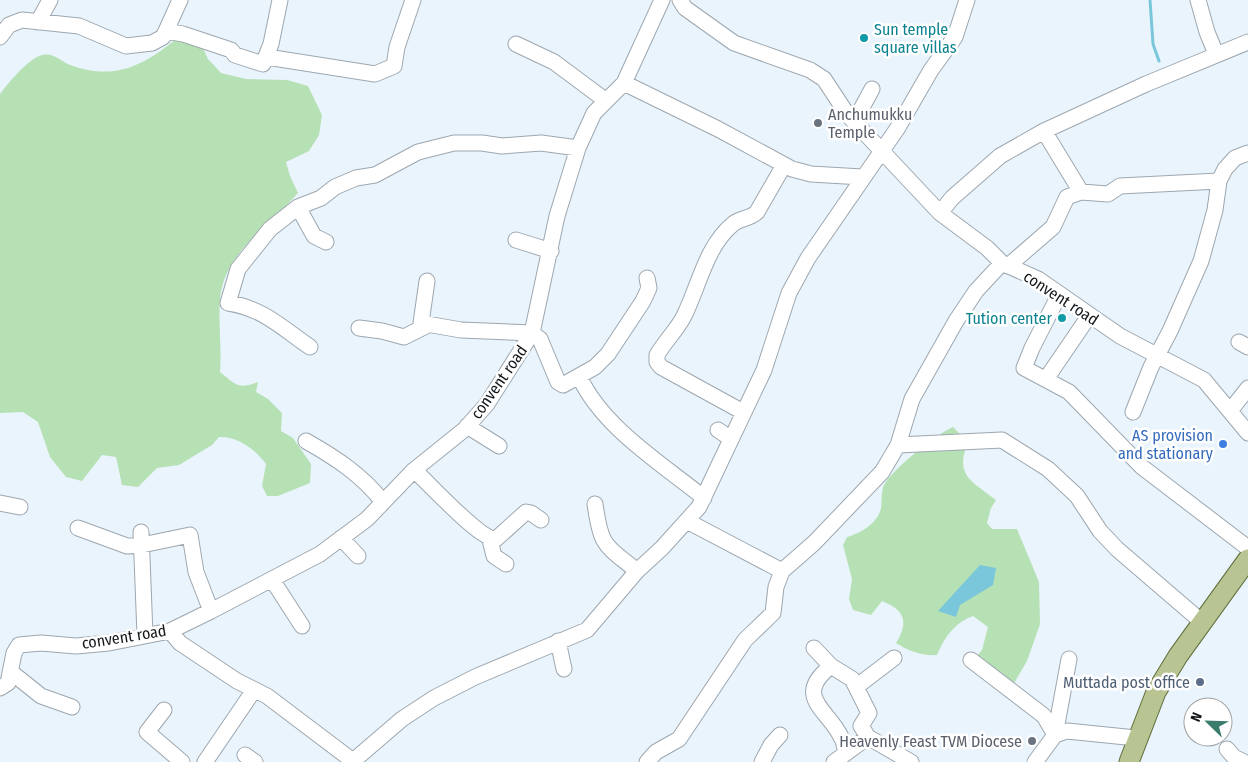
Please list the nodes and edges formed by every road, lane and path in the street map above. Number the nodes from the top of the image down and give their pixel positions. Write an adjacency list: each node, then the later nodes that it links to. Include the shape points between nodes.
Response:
1 (50, 0): 9 (street)
2 (180, 0): 10 (street)
3 (280, 0): 15 (street)
4 (412, 0): 15 (street, via 394,66 375,74)
5 (662, 0): 16 (street)
6 (680, 0): 19 (street, convent road, via 686,8 734,43 817,74)
7 (966, 0): 22 (street, via 955,38 931,70)
8 (1198, 0): 14 (street, via 1206,32)
9 (38, 22): 10 (street, via 79,26 126,46 152,42 163,37); 11 (street, via 14,22)
10 (166, 31): 15 (street, via 231,50 235,55 263,64)
11 (0, 37)
12 (1248, 42): 14 (street)
13 (516, 44): 18 (street, via 554,62)
14 (1216, 54): 20 (street)
15 (266, 57)
16 (624, 83): 18 (street, convent road); 24 (street)
17 (872, 88): 19 (street)
18 (605, 100): 21 (street, convent road, via 594,113)
19 (853, 119): 22 (street, convent road)
20 (1044, 131): 27 (street); 29 (street, via 1000,156 952,198)
21 (578, 148): 28 (street, via 541,143 502,146 454,143 434,147 401,159 375,175 335,186 321,198); 32 (street, convent road, via 557,216)
22 (881, 151): 25 (street); 29 (street, convent road)
23 (1248, 153): 26 (street, via 1236,158)
24 (784, 165): 25 (street, via 811,174); 47 (street, via 757,212 732,224 718,240 683,317 657,355 661,367)
25 (862, 177): 47 (street, via 788,293 764,370)
26 (1219, 181): 27 (street, via 1120,186 1108,194); 42 (street, via 1201,261)
27 (1081, 192): 33 (street, via 1066,197 1053,227)
28 (298, 207): 31 (street, via 314,236); 41 (street, via 270,229 242,262 234,276 228,304 245,306 267,315)
29 (940, 213): 33 (street, convent road)
30 (516, 240): 32 (street)
31 (326, 242)
32 (551, 251): 40 (street, convent road)
33 (1005, 265): 36 (street, convent road, via 1038,280); 54 (street, via 976,291 956,321 912,399)
34 (647, 278): 43 (street, via 649,288 643,301 608,354 595,368)
35 (427, 281): 38 (street, via 421,320)
36 (1059, 295): 37 (street, convent road); 44 (street, via 1024,368)
37 (1089, 316): 42 (street, convent road); 44 (street)
38 (426, 326): 39 (street, via 404,337); 40 (street)
39 (359, 328)
40 (532, 333): 43 (street, via 540,339 558,382 565,384); 49 (street, convent road, via 487,404)
41 (310, 347)
42 (1157, 355): 46 (street, convent road, via 1204,380); 48 (street)
43 (579, 376): 57 (street, via 587,395 609,420)
44 (1046, 379): 68 (street, via 1069,392 1142,467)
45 (1248, 388): 46 (street)
46 (1230, 411): 51 (street, convent road)
47 (743, 412): 52 (street)
48 (1133, 412)
49 (467, 426): 55 (street); 56 (street, convent road)
50 (718, 430): 52 (street)
51 (1248, 433)
52 (730, 438): 57 (street)
53 (306, 441): 58 (street, via 333,456 367,482)
54 (898, 444): 72 (street, via 882,472 814,543); 76 (street, via 1002,440 1048,469 1077,496 1112,543)
55 (499, 446)
56 (414, 470): 58 (street, convent road); 67 (street)
57 (704, 498): 63 (street)
58 (383, 502): 65 (street, convent road)
59 (0, 503): 61 (street)
60 (595, 504): 73 (street, via 599,534 605,545)
61 (20, 507)
62 (541, 520): 67 (street, via 526,512 496,539)
63 (687, 521): 72 (street); 73 (street)
64 (78, 528): 66 (street, via 127,546)
65 (341, 538): 69 (street); 74 (street, convent road, via 320,554)
66 (142, 539): 75 (street, via 190,535 196,572); 79 (street)
67 (490, 540): 71 (street, via 494,556)
68 (1248, 548)
69 (358, 556)
70 (1248, 559): 76 (main road)
71 (506, 564)
72 (782, 571): 103 (street, via 776,586 774,612 745,640 679,739 656,752)
73 (636, 572): 80 (street, via 587,630)
74 (273, 580): 75 (street, convent road); 77 (street)
75 (212, 611): 78 (street, convent road)
76 (1202, 622): 96 (main road, via 1156,692)
77 (302, 626)
78 (170, 631): 79 (street, convent road); 90 (street, via 180,643)
79 (145, 635): 87 (street, convent road, via 92,644 26,643 19,645 14,653)
80 (558, 641): 86 (street); 102 (street, via 434,698 402,719)
81 (814, 648): 85 (street)
82 (894, 658): 88 (street)
83 (1069, 659): 94 (street)
84 (971, 660): 94 (street, via 1044,716)
85 (831, 666): 88 (street, via 852,679); 98 (street, via 818,676 816,704 841,735)
86 (564, 668)
87 (11, 672): 89 (street, convent road, via 8,684); 91 (street, via 41,696)
88 (856, 687): 95 (street, via 869,713 861,726)
89 (0, 688)
90 (254, 690): 101 (street); 102 (street, via 267,696)
91 (72, 707)
92 (164, 710): 100 (street, via 147,732)
93 (780, 735): 104 (street)
94 (1055, 736): 96 (street, via 1078,731); 107 (street)
95 (868, 737): 98 (street); 106 (street)
96 (1136, 738): 108 (main road)
97 (1227, 749): 109 (street)
98 (846, 752): 105 (street)
99 (1248, 756): 109 (street)
100 (182, 762)
101 (205, 762)
102 (353, 762)
103 (647, 762)
104 (762, 762)
105 (834, 762)
106 (911, 762)
107 (1035, 762)
108 (1129, 762)
109 (1245, 762)

